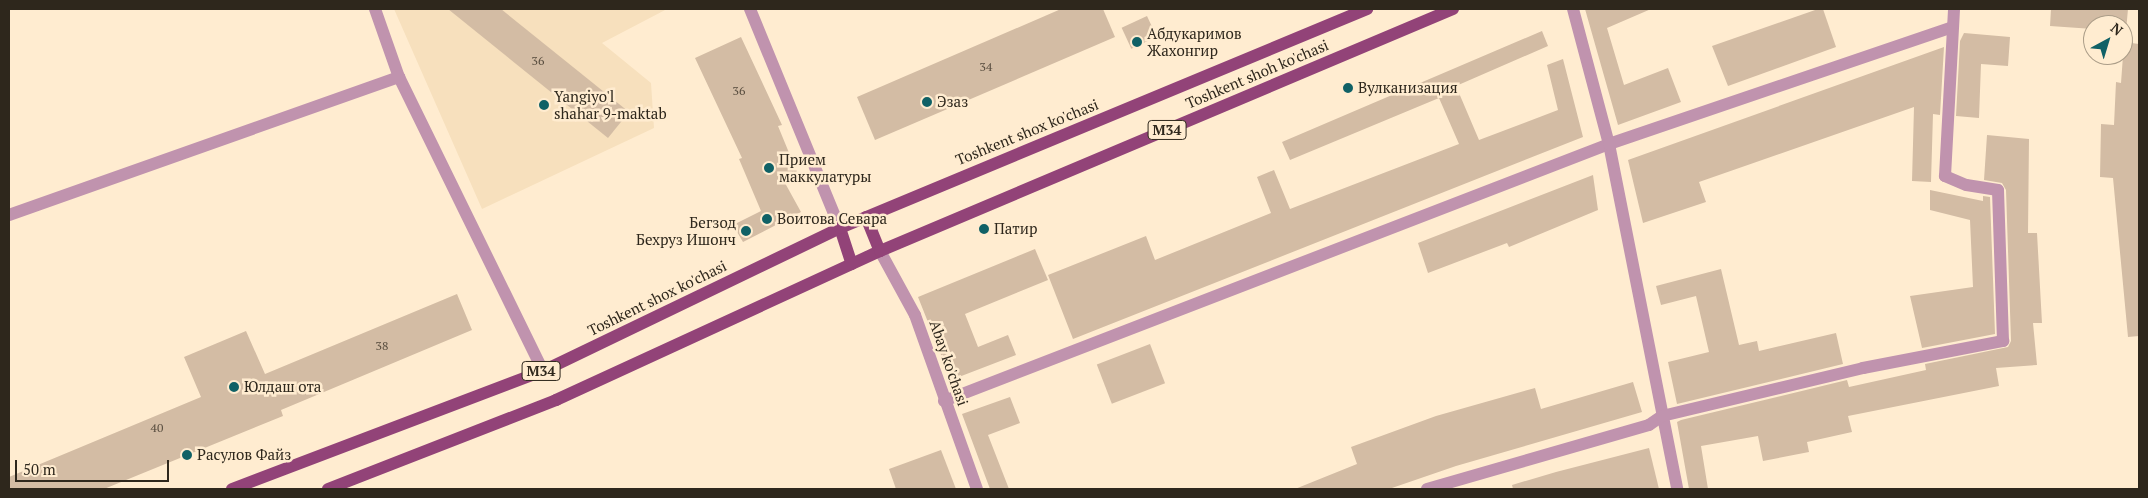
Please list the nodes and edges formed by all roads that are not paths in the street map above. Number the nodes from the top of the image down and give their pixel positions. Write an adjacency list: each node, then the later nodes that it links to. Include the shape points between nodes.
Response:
1 (375, 9): 8 (street)
2 (750, 9): 12 (street)
3 (1367, 9): 11 (main road, Toshkent shox ko'chasi / M34)
4 (1453, 9): 13 (main road, Toshkent shoh ko'chasi / M34)
5 (1573, 9): 9 (street)
6 (1954, 9): 7 (street)
7 (1952, 27): 9 (street); 17 (street, via 1945,176 1966,185 1998,190 2003,341 1863,368)
8 (399, 77): 10 (street); 15 (street)
9 (1609, 144): 16 (street); 17 (street)
10 (9, 215)
11 (866, 217): 12 (main road, Toshkent shox ko'chasi / M34); 13 (main road)
12 (840, 228): 14 (main road); 15 (main road, Toshkent shox ko'chasi / M34)
13 (880, 251): 14 (main road, M34); 16 (street, Abay ko'chasi, via 915,315)
14 (852, 264): 19 (main road, M34, via 556,400)
15 (543, 371): 18 (main road, Toshkent shox ko'chasi / M34)
16 (944, 400): 20 (street, Abay ko'chasi)
17 (1662, 416): 21 (street, via 1649,425); 22 (street)
18 (232, 489)
19 (328, 489)
20 (977, 489)
21 (1427, 489)
22 (1677, 489)

